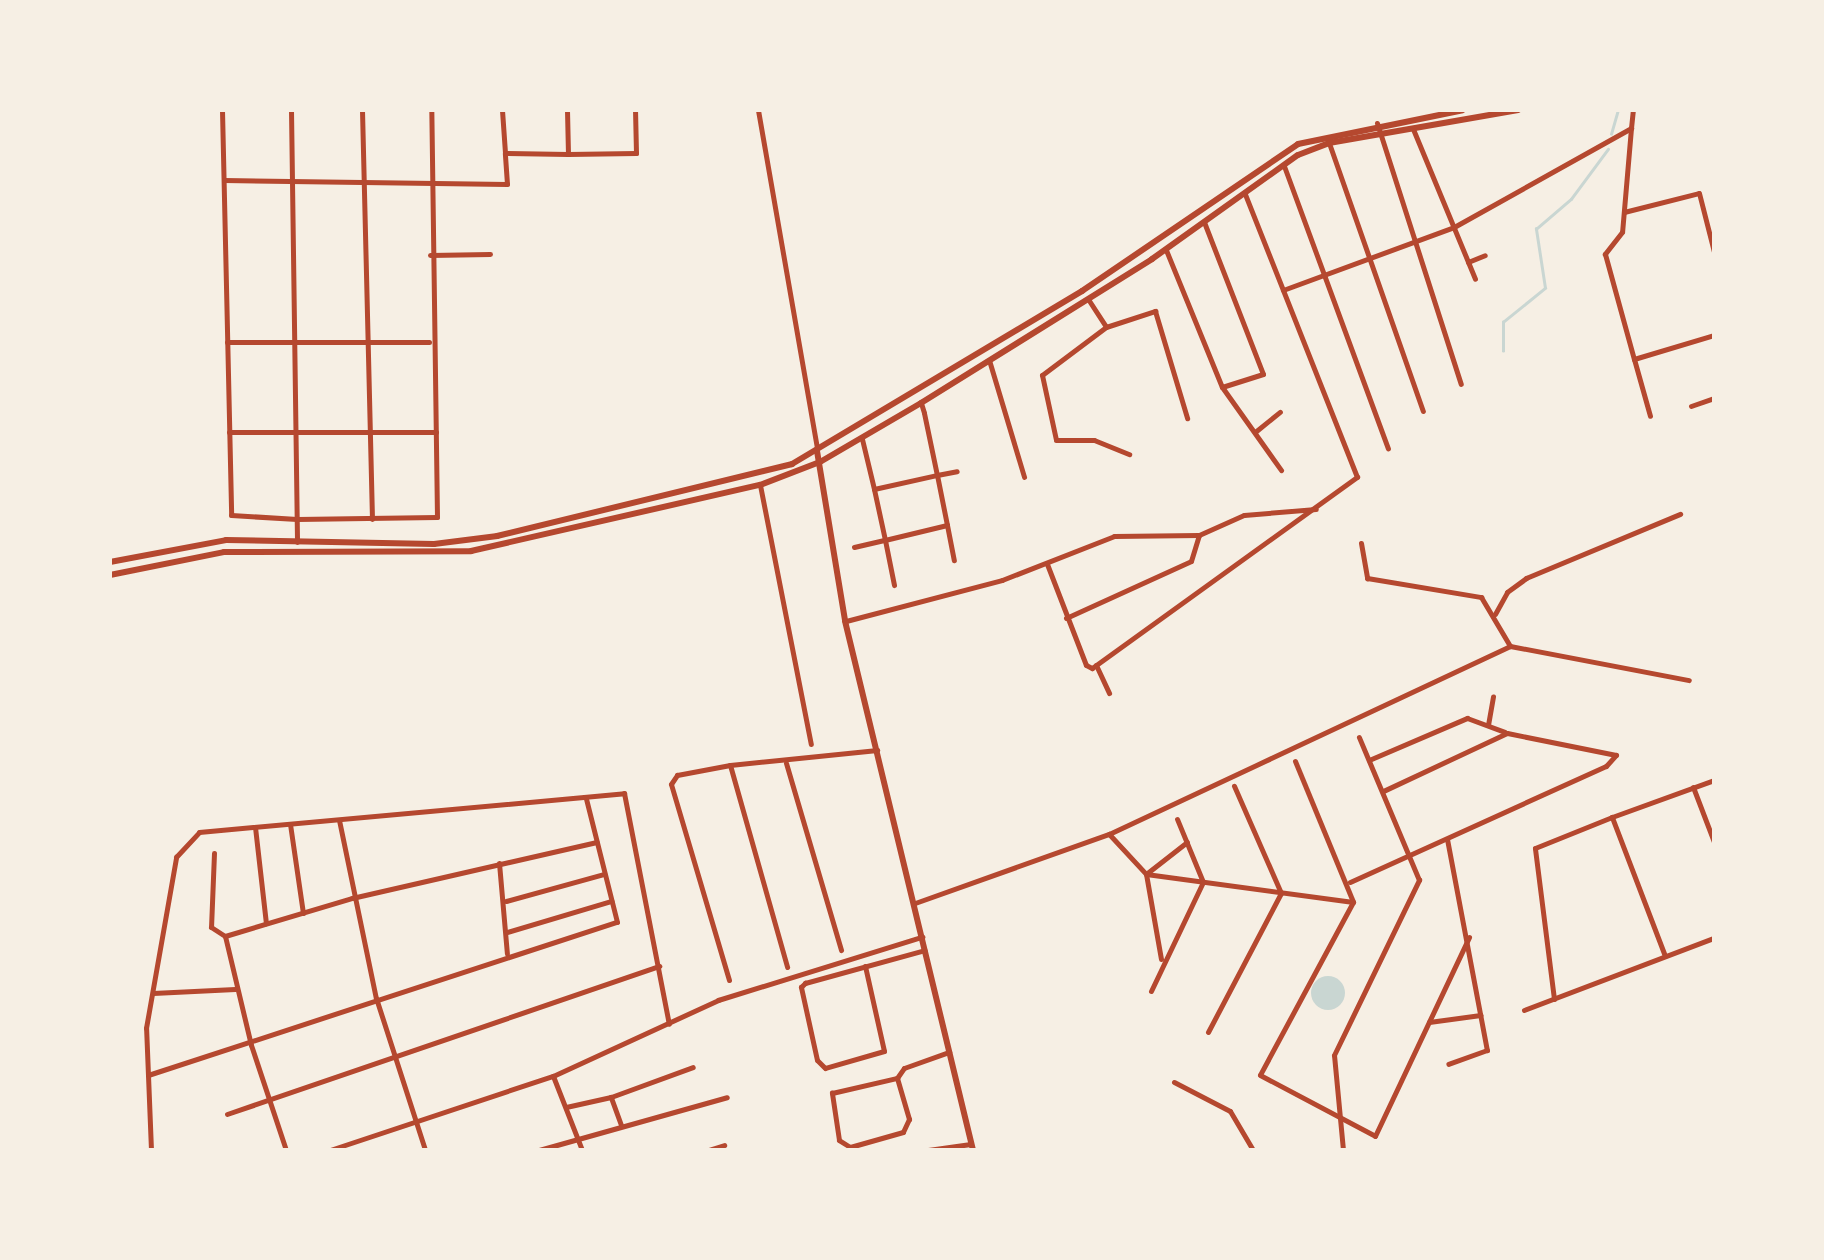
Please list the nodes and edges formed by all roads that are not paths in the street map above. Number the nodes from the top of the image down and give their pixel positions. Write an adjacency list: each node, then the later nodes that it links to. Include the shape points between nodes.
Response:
1 (222, 110): 21 (street)
2 (291, 110): 22 (street)
3 (362, 110): 23 (street)
4 (431, 110): 24 (street)
5 (502, 110): 17 (street)
6 (567, 110): 18 (street)
7 (635, 110): 18 (street, via 636,153)
8 (758, 110): 67 (street)
9 (1463, 110): 12 (main road)
10 (1518, 110): 14 (main road)
11 (1632, 110): 13 (street)
12 (1377, 122): 15 (street); 19 (main road, via 1325,133)
13 (1631, 128): 26 (street); 28 (street)
14 (1413, 129): 15 (main road); 28 (street)
15 (1380, 134): 16 (main road); 30 (street)
16 (1329, 143): 20 (main road); 36 (street)
17 (505, 153): 18 (street); 24 (street, via 507,184)
18 (568, 154)
19 (1278, 154): 20 (street); 25 (main road)
20 (1283, 163): 25 (main road); 38 (street)
21 (224, 180): 22 (street); 45 (street)
22 (292, 182): 23 (street); 46 (street)
23 (364, 184): 24 (street); 47 (street)
24 (430, 186): 35 (street)
25 (1241, 186): 27 (main road); 40 (street); 41 (main road)
26 (1624, 212): 29 (street, via 1699,193); 49 (street, via 1622,232 1605,254)
27 (1204, 222): 31 (main road); 52 (street, via 1263,374)
28 (1454, 227): 30 (street); 37 (street)
29 (1711, 229): 32 (street)
30 (1412, 240): 36 (street); 51 (street)
31 (1166, 250): 42 (main road); 52 (street)
32 (1714, 252)
33 (490, 254): 35 (street)
34 (1485, 255): 37 (street)
35 (430, 256): 48 (street)
36 (1370, 256): 38 (street); 56 (street)
37 (1468, 262): 39 (street)
38 (1327, 273): 40 (street); 66 (street)
39 (1475, 279)
40 (1283, 290): 76 (street, via 1357,478)
41 (1082, 291): 42 (street); 67 (main road)
42 (1088, 300): 43 (street); 50 (main road)
43 (1106, 327): 59 (street, via 1155,311); 68 (street, via 1042,375 1056,440 1094,440)
44 (1714, 335): 49 (street)
45 (227, 342): 46 (street); 60 (street)
46 (294, 342): 47 (street); 61 (street)
47 (368, 342): 48 (street); 62 (street)
48 (430, 342): 63 (street)
49 (1634, 359): 58 (street)
50 (989, 360): 54 (main road); 73 (street)
51 (1460, 384)
52 (1222, 387): 64 (street)
53 (1714, 398): 55 (street)
54 (920, 403): 65 (main road); 72 (street)
55 (1691, 406)
56 (1423, 411)
57 (1280, 412): 64 (street)
58 (1650, 416)
59 (1187, 418)
60 (229, 432): 61 (street); 79 (street, via 231,515)
61 (296, 432): 62 (street); 79 (street)
62 (370, 432): 63 (street); 78 (street)
63 (436, 432): 78 (street, via 437,517)
64 (1255, 433): 70 (street)
65 (862, 438): 69 (main road); 75 (street)
66 (1388, 448)
67 (817, 451): 69 (main road); 86 (main road, via 760,474 526,532)
68 (1129, 454)
69 (820, 462): 74 (main road); 97 (main road)
70 (1282, 470)
71 (956, 471): 72 (street)
72 (936, 476): 75 (street); 80 (street)
73 (1024, 477)
74 (760, 484): 89 (main road, via 528,542); 106 (street)
75 (874, 489): 83 (street)
76 (1318, 509): 81 (street, via 1244,514); 99 (street)
77 (1680, 514): 95 (street, via 1526,578 1507,592)
78 (372, 519): 79 (street)
79 (297, 522): 85 (street)
80 (947, 525): 83 (street); 90 (street)
81 (1199, 535): 92 (street, via 1128,533); 96 (street, via 1190,561)
82 (226, 540): 85 (main road); 88 (main road); 91 (main road)
83 (885, 540): 87 (street); 94 (street)
84 (1361, 543): 95 (street, via 1367,578 1481,596)
85 (297, 544): 86 (main road)
86 (414, 544): 89 (main road)
87 (854, 548)
88 (224, 552): 89 (main road); 93 (main road)
89 (415, 554)
90 (954, 560)
91 (110, 562)
92 (1047, 564): 96 (street); 97 (street)
93 (110, 574)
94 (894, 585)
95 (1496, 614): 98 (street)
96 (1066, 618): 99 (street, via 1086,665)
97 (846, 621): 107 (main road)
98 (1510, 646): 100 (street); 122 (street)
99 (1096, 665): 101 (street)
100 (1688, 680)
101 (1109, 693)
102 (1493, 696): 103 (street)
103 (1488, 725): 104 (street); 108 (street, via 1467,718)
104 (1506, 733): 115 (street); 123 (street, via 1616,756)
105 (1359, 737): 108 (street)
106 (811, 744)
107 (877, 750): 110 (street); 139 (main road)
108 (1369, 760): 115 (street)
109 (1295, 761): 133 (street)
110 (786, 763): 111 (street); 147 (street)
111 (730, 765): 154 (street); 155 (street, via 677,776 671,784)
112 (1714, 780): 114 (street)
113 (1234, 786): 134 (street)
114 (1693, 788): 117 (street); 126 (street)
115 (1383, 791): 128 (street)
116 (586, 798): 119 (street); 124 (street); 152 (street, via 624,793)
117 (1612, 817): 150 (street); 160 (street, via 1535,848)
118 (1178, 818): 125 (street)
119 (339, 820): 120 (street); 135 (street)
120 (290, 824): 121 (street); 140 (street)
121 (255, 827): 141 (street); 158 (street, via 199,832 180,846)
122 (1109, 834): 131 (street); 139 (street)
123 (1448, 839): 128 (street); 145 (street)
124 (597, 842): 129 (street); 130 (street)
125 (1187, 842): 131 (street); 132 (street)
126 (1714, 842)
127 (214, 852): 143 (street, via 208,910 211,927)
128 (1406, 859): 133 (street); 181 (street, via 1419,880 1417,891 1334,1054)
129 (499, 863): 135 (street); 137 (street)
130 (605, 874): 136 (street); 137 (street)
131 (1146, 874): 132 (street); 151 (street)
132 (1203, 882): 134 (street); 151 (street)
133 (1350, 882): 138 (street)
134 (1281, 892): 138 (street); 165 (street)
135 (352, 898): 140 (street); 159 (street)
136 (612, 901): 142 (street); 149 (street, via 617,922)
137 (506, 902): 142 (street)
138 (1353, 902): 181 (street, via 1258,1070)
139 (915, 903): 144 (main road)
140 (303, 913): 141 (street)
141 (266, 924): 143 (street)
142 (507, 932): 149 (street)
143 (225, 936): 156 (street)
144 (922, 937): 148 (main road); 164 (street, via 718,1000)
145 (1468, 937): 162 (street); 163 (street)
146 (1714, 938): 150 (street)
147 (841, 950)
148 (925, 950): 153 (street); 167 (main road)
149 (507, 954): 159 (street)
150 (1665, 956): 160 (street)
151 (1162, 962): 157 (street)
152 (658, 966): 164 (street); 168 (street)
153 (865, 966): 153 (street, via 801,987 817,1060 825,1068 884,1052)
154 (788, 968)
155 (729, 980)
156 (236, 989): 158 (street); 166 (street)
157 (1151, 990)
158 (153, 993): 171 (street)
159 (376, 998): 166 (street); 168 (street)
160 (1554, 999): 161 (street)
161 (1524, 1010)
162 (1482, 1014): 163 (street); 169 (street, via 1487,1054)
163 (1430, 1022): 181 (street, via 1375,1136)
164 (669, 1024): 172 (street)
165 (1208, 1032)
166 (250, 1045): 171 (street); 177 (street)
167 (949, 1052): 173 (street, via 904,1068); 185 (main road)
168 (395, 1056): 177 (street); 180 (street)
169 (1448, 1064)
170 (694, 1067): 175 (street)
171 (148, 1075): 187 (street)
172 (553, 1076): 178 (street); 180 (street)
173 (898, 1078): 173 (street, via 832,1093 839,1140 850,1147 903,1132 909,1119)
174 (1174, 1082): 195 (street, via 1230,1112)
175 (612, 1097): 178 (street); 182 (street)
176 (728, 1097): 182 (street)
177 (270, 1100): 179 (street); 188 (street)
178 (566, 1107): 183 (street)
179 (228, 1114)
180 (416, 1118): 189 (street); 190 (street)
181 (1337, 1118): 196 (street)
182 (621, 1126): 183 (street)
183 (578, 1138): 191 (street); 192 (street)
184 (724, 1144): 193 (street)
185 (972, 1147): 186 (street)
186 (945, 1149): 194 (street)
187 (151, 1150)
188 (286, 1150)
189 (330, 1150)
190 (426, 1150)
191 (539, 1150)
192 (582, 1150)
193 (709, 1150)
194 (928, 1150)
195 (1253, 1150)
196 (1343, 1150)

